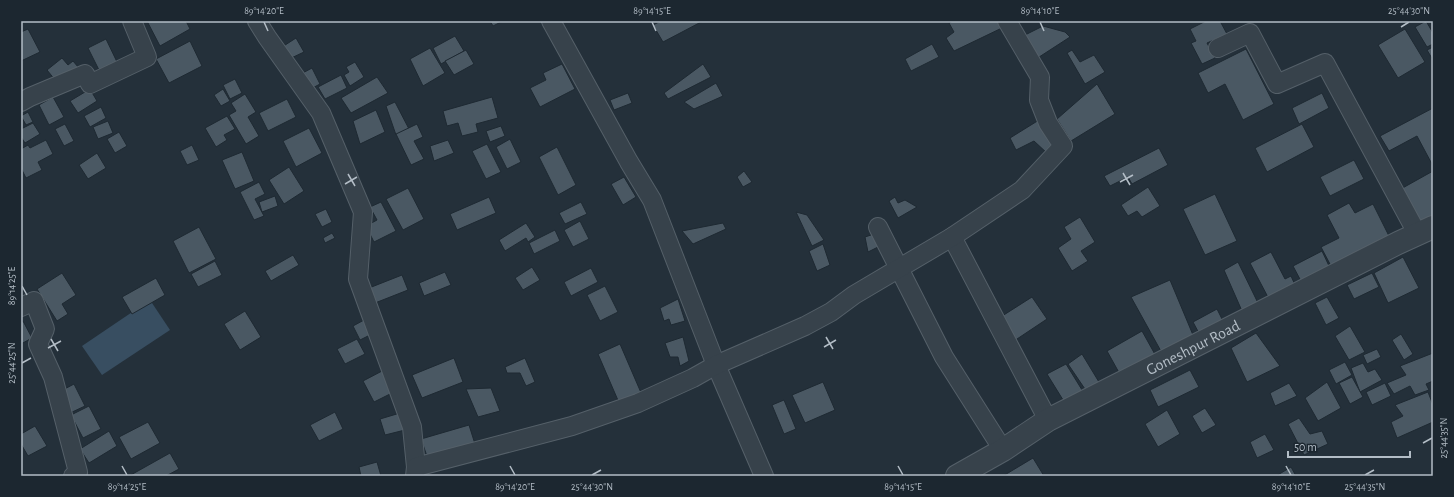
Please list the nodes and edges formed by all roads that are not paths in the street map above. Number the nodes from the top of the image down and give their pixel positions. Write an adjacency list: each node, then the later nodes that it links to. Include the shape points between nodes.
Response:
1 (132, 21): 6 (street, via 147,57 90,84 85,74)
2 (257, 21): 15 (street, via 321,113 363,212 358,279 412,427)
3 (551, 21): 12 (street, via 652,200)
4 (1008, 21): 9 (street, via 1040,77 1039,100 1048,123 1063,146 1022,190)
5 (1218, 48): 8 (street, via 1250,33 1277,84 1325,63)
6 (21, 102)
7 (878, 227): 10 (street)
8 (1426, 231): 13 (street, Goneshpur Road)
9 (952, 237): 10 (street); 13 (street)
10 (899, 267): 12 (street, via 805,326); 14 (street, via 944,357)
11 (21, 307): 16 (street, via 34,301 46,329 38,344 55,384 78,472)
12 (716, 365): 15 (street, via 638,403 572,426); 17 (street)
13 (1048, 420): 14 (street, Goneshpur Road)
14 (1003, 450): 18 (street, Goneshpur Road)
15 (415, 472)
16 (73, 476)
17 (764, 476)
18 (957, 476)

